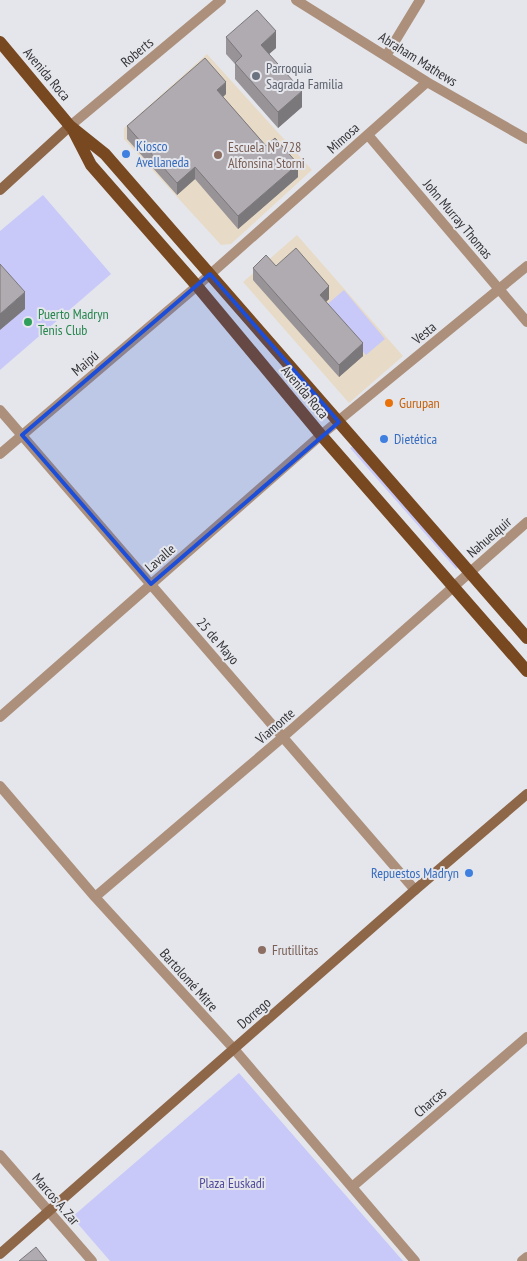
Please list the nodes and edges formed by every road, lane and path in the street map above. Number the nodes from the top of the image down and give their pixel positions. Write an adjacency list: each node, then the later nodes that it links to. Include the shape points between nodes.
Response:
1 (221, 0): 7 (street, Roberts)
2 (296, 0): 5 (street, Abraham Mathews)
3 (420, 0): 5 (street)
4 (0, 42): 7 (main road, Avenida Roca)
5 (386, 56): 6 (street, Abraham Mathews)
6 (427, 82): 8 (street, Mimosa); 9 (street, Abraham Mathews)
7 (70, 126): 10 (main road); 12 (main road, Avenida Roca, via 105,154); 13 (main road, Avenida Roca, via 91,165)
8 (368, 135): 12 (street, Mimosa); 14 (street, John Murray Thomas)
9 (527, 139)
10 (0, 190)
11 (527, 266): 14 (street, Vesta)
12 (210, 274): 13 (street, Maipú); 17 (main road, Avenida Roca)
13 (197, 286): 18 (street, Maipú); 19 (main road, Avenida Roca)
14 (499, 290): 15 (street, John Murray Thomas); 17 (street, Vesta)
15 (527, 322)
16 (0, 410): 18 (street, 25 de Mayo)
17 (339, 422): 19 (street, Lavalle); 22 (main road, Avenida Roca)
18 (22, 435): 20 (street, Maipú); 23 (street, 25 de Mayo)
19 (321, 435): 23 (street, Lavalle); 24 (main road, Avenida Roca)
20 (0, 454)
21 (527, 522): 22 (street, Nahuelquir)
22 (470, 572): 24 (street, Viamonte); 25 (main road, Avenida Roca)
23 (151, 584): 27 (street, Lavalle); 28 (street, 25 de Mayo)
24 (454, 586): 26 (main road, Avenida Roca); 28 (street, Viamonte)
25 (527, 638)
26 (527, 671)
27 (0, 717)
28 (283, 737): 31 (street, 25 de Mayo); 32 (street, Viamonte)
29 (0, 786): 32 (street, Bartolomé Mitre)
30 (527, 794): 31 (main road, Dorrego)
31 (415, 890): 34 (main road, Dorrego)
32 (95, 897): 34 (street, Bartolomé Mitre)
33 (527, 1037): 36 (street, Charcas)
34 (234, 1049): 36 (street, Bartolomé Mitre); 37 (main road, Dorrego)
35 (0, 1155): 37 (street, Marcos A. Zar)
36 (352, 1188): 41 (street, Bartolomé Mitre)
37 (49, 1212): 38 (main road, Dorrego); 40 (street, Marcos A. Zar)
38 (0, 1254)
39 (527, 1257): 42 (street)
40 (92, 1261)
41 (415, 1261)
42 (522, 1261)

